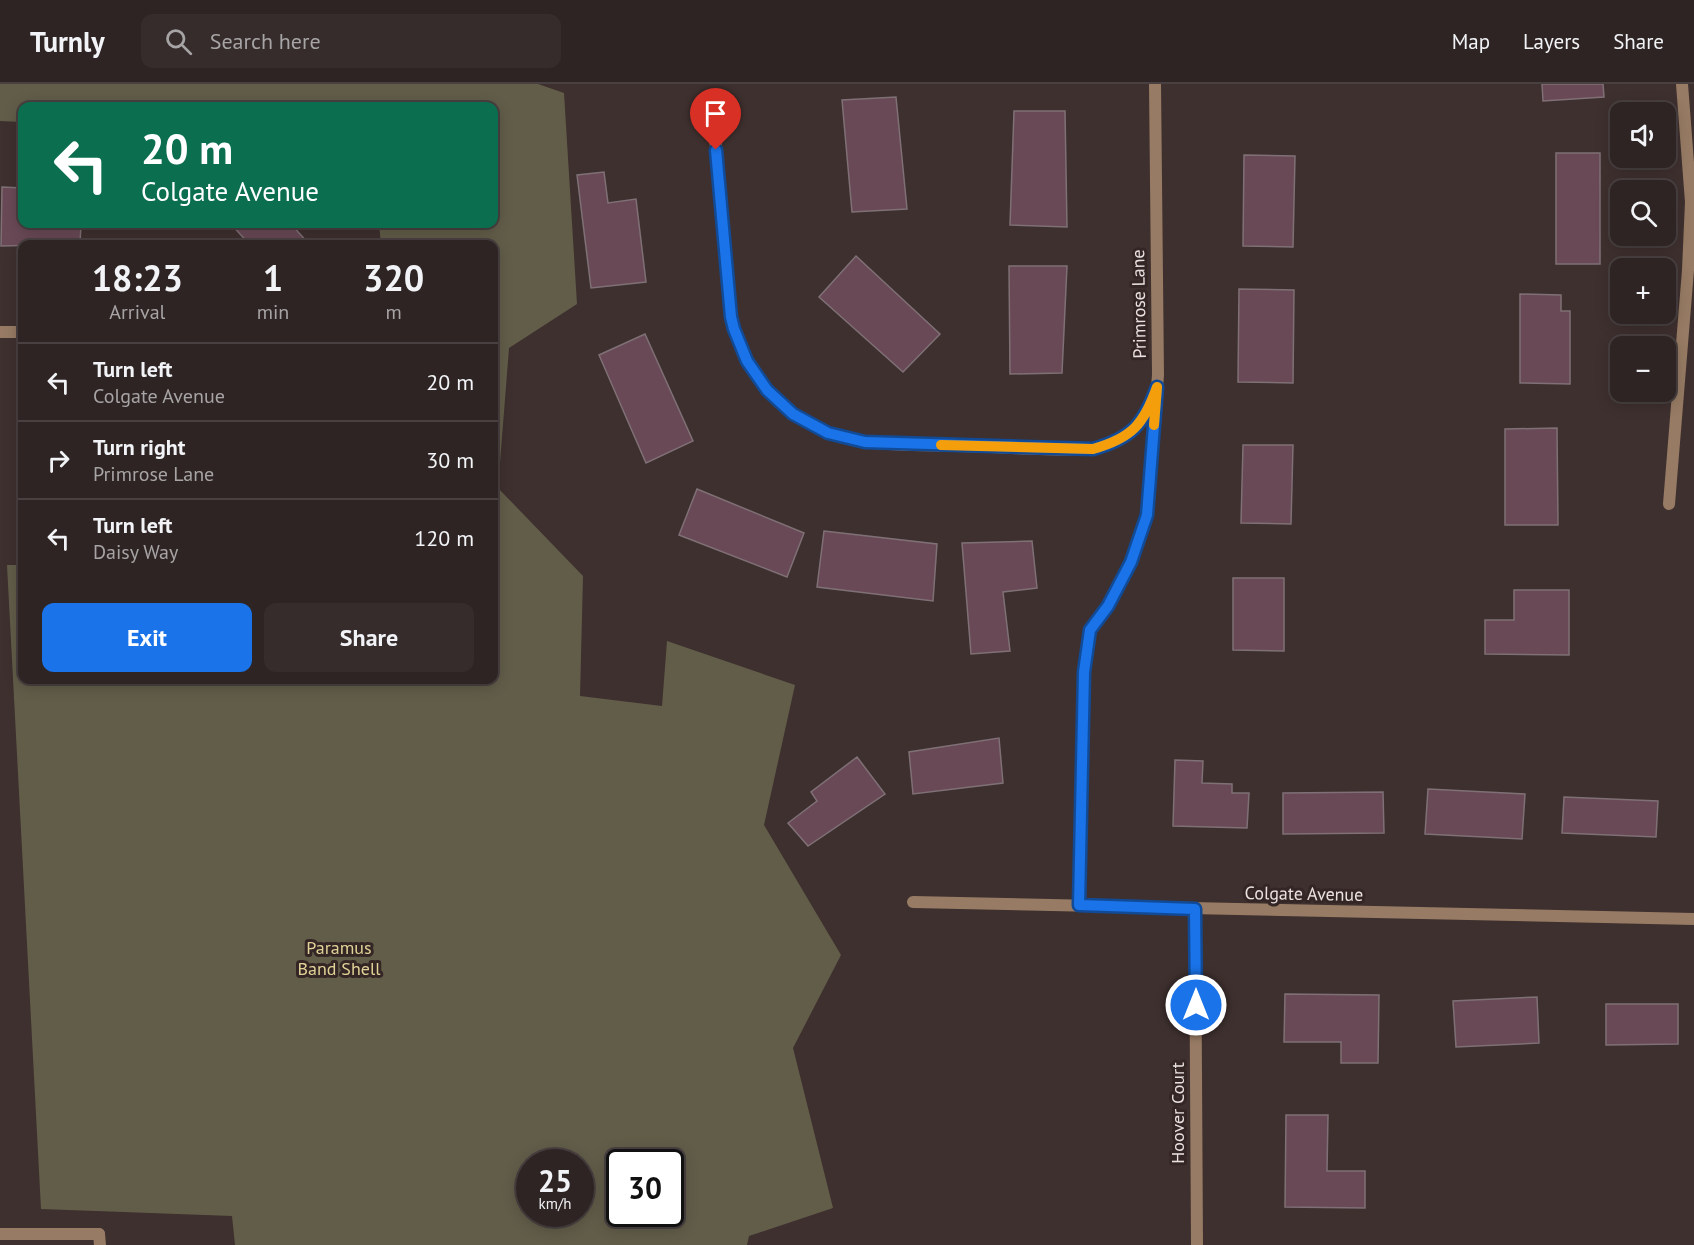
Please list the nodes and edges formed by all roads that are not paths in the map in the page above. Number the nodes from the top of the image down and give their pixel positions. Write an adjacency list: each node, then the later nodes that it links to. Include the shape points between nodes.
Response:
1 (1155, 84): 6 (street, Primrose Lane)
2 (1682, 84): 7 (street, via 1691,202)
3 (714, 126): 6 (street, via 734,329 747,361 767,390 793,414 828,433 865,442 1093,449 1114,443 1134,430 1149,411)
4 (0, 332): 5 (street)
5 (18, 332)
6 (1157, 387): 9 (street, Primrose Lane, via 1147,515 1131,562 1108,606 1090,630 1084,672)
7 (1669, 504)
8 (913, 902): 9 (street, Colgate Avenue)
9 (1079, 905): 10 (street, Colgate Avenue)
10 (1195, 909): 11 (street, Colgate Avenue); 14 (street, Hoover Court)
11 (1694, 919)
12 (0, 1234): 13 (street)
13 (100, 1240)
14 (1197, 1245)

